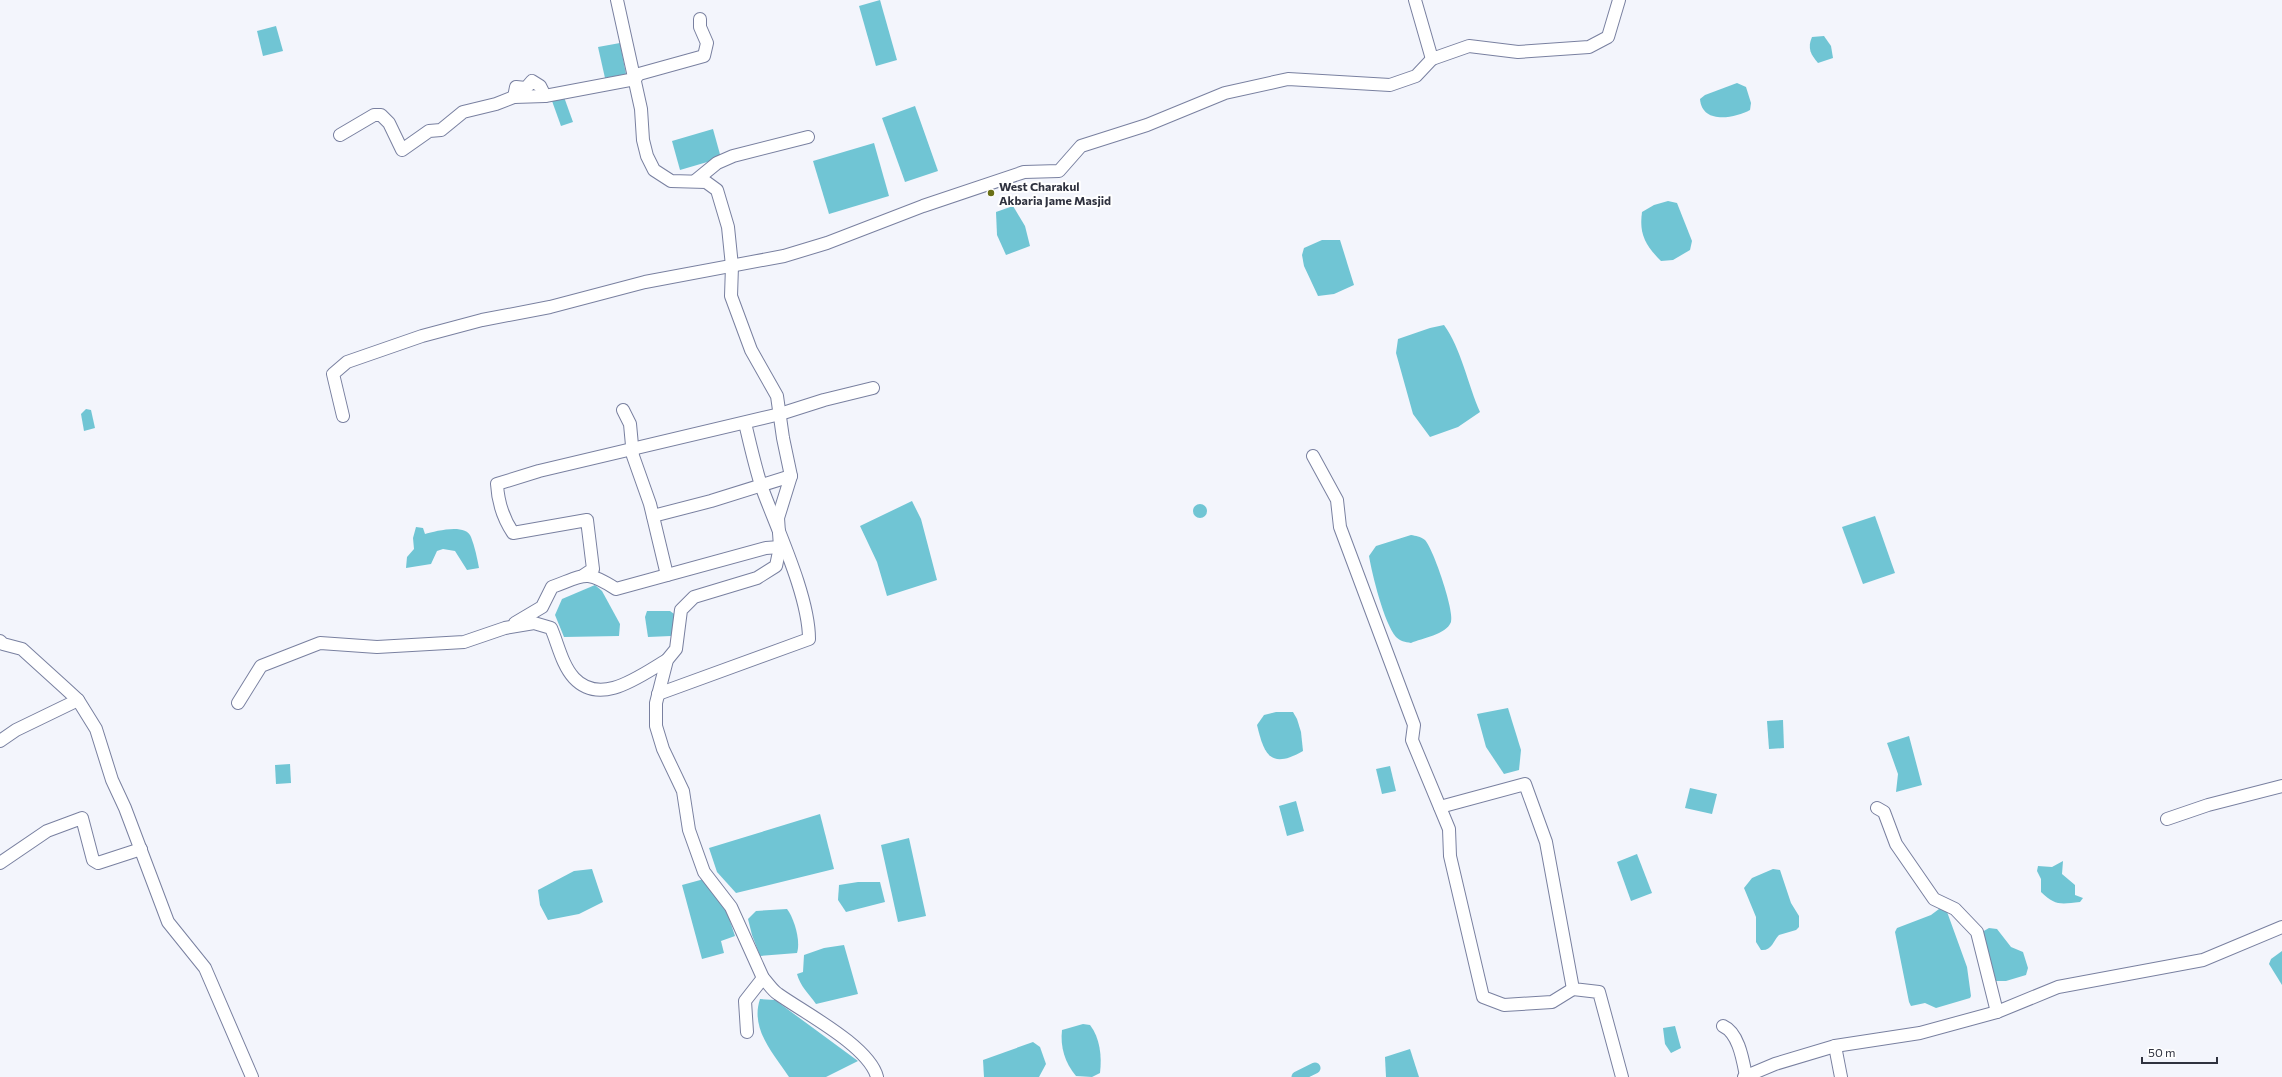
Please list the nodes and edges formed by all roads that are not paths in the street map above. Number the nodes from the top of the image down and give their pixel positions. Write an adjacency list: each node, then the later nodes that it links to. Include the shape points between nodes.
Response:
1 (617, 0): 6 (street)
2 (1415, 0): 5 (street)
3 (1618, 0): 5 (street, via 1608,37 1589,47 1518,52 1469,46)
4 (700, 19): 6 (street, via 700,27 707,43 704,56 639,74)
5 (1432, 59): 10 (street, via 1416,76 1390,85 1288,79 1224,93 1147,125 1081,146 1059,171 1024,172 923,206 807,250)
6 (635, 79): 7 (street, via 545,96 514,97 463,112 441,130 429,131 402,150 389,123 381,115 374,115); 9 (street, via 641,109 643,140 654,170 671,181)
7 (340, 135)
8 (808, 137): 9 (street, via 733,156 717,163)
9 (695, 181): 10 (street, via 706,182 717,190 728,227)
10 (732, 266): 13 (street, via 731,296 751,350 777,396); 14 (street, via 645,282 550,307 475,322 422,336 347,362 333,374)
11 (874, 388): 13 (street)
12 (623, 410): 16 (street, via 630,424)
13 (780, 414): 15 (street); 18 (street)
14 (343, 416)
15 (745, 423): 16 (street); 19 (street)
16 (632, 450): 20 (street); 23 (street, via 539,471 497,484 498,499 505,522 513,534 587,520 593,569)
17 (1313, 456): 33 (street, via 1337,500 1340,528 1414,725 1412,740)
18 (791, 476): 19 (street); 21 (street, via 778,518)
19 (761, 485): 20 (street); 21 (street)
20 (653, 516): 24 (street)
21 (779, 534): 22 (street); 28 (street, via 800,596 809,629 808,639)
22 (780, 547): 24 (street, via 766,548); 27 (street, via 776,566 757,578 687,602 681,610 676,649)
23 (584, 575): 24 (street, via 596,576 616,589); 25 (street, via 552,587 542,607)
24 (667, 576)
25 (505, 628): 27 (street, via 534,623 551,628 564,662 574,678 588,689 612,690); 30 (street, via 464,642 377,646 320,643 261,666)
26 (0, 641): 29 (street, via 22,649)
27 (667, 660): 28 (street)
28 (658, 694): 39 (street, via 656,726 683,792 689,830 704,872 731,907)
29 (78, 700): 31 (street, via 16,730); 36 (street, via 96,729 112,780)
30 (238, 703)
31 (0, 741)
32 (2282, 786): 35 (street, via 2208,805)
33 (1440, 807): 40 (street, via 1449,829 1450,856 1483,997 1504,1005 1552,1002); 40 (street, via 1525,784 1546,842)
34 (1877, 808): 41 (street, via 1884,812 1896,844 1934,900 1955,909 1977,932)
35 (2167, 819)
36 (141, 849): 37 (street, via 98,863 93,860 82,818 47,831); 45 (street, via 168,922 205,968)
37 (0, 863)
38 (2282, 927): 41 (street, via 2203,960 2058,986)
39 (763, 978): 43 (street, via 745,1001); 46 (street, via 776,993 802,1008 856,1047 876,1070)
40 (1573, 989): 47 (street, via 1599,992)
41 (1997, 1012): 44 (street, via 1920,1033)
42 (1723, 1026): 48 (street, via 1729,1028 1741,1052)
43 (747, 1032)
44 (1835, 1046): 48 (street, via 1775,1064); 49 (street)
45 (252, 1077)
46 (877, 1077)
47 (1622, 1077)
48 (1745, 1077)
49 (1841, 1077)

